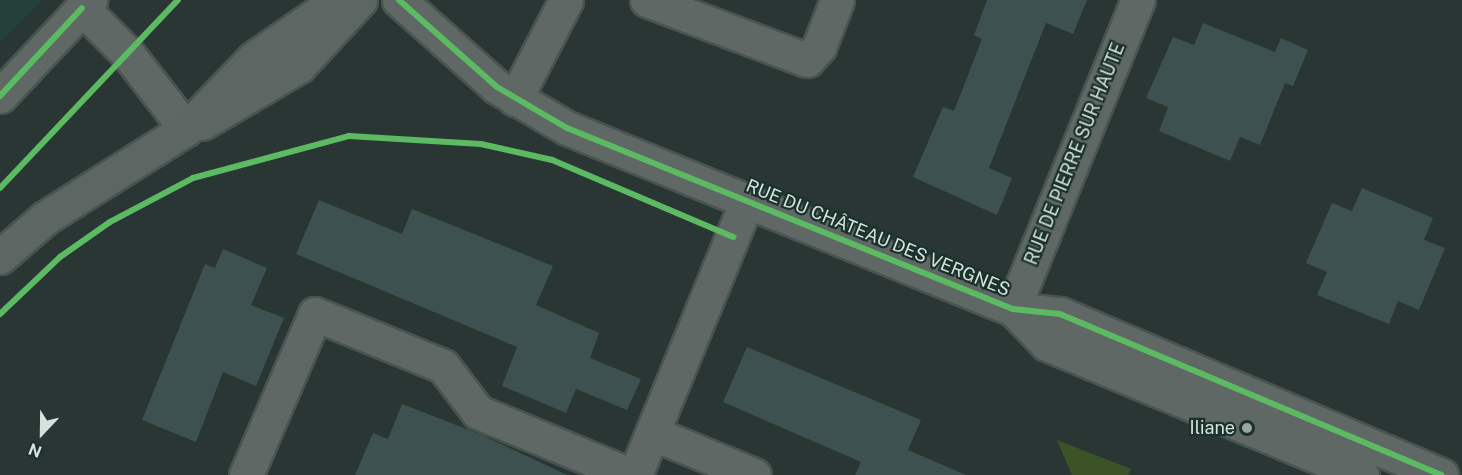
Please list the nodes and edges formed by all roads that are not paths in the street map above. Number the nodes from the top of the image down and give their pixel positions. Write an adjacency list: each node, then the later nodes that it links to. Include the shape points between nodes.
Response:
1 (338, 0): 11 (main road, via 254,58)
2 (360, 0): 11 (main road, via 299,66 238,107)
3 (399, 0): 10 (street, RUE DU CHÂTEAU DES VERGNES)
4 (566, 0): 10 (street)
5 (647, 0): 6 (street, via 807,60 819,47)
6 (837, 0)
7 (1138, 0): 14 (street, RUE DE PIERRE SUR HAUTE)
8 (86, 4): 9 (street); 11 (street)
9 (0, 96)
10 (515, 99): 12 (street, RUE DU CHÂTEAU DES VERGNES, via 567,128)
11 (186, 129): 13 (main road, via 45,218)
12 (747, 201): 14 (street, RUE DU CHÂTEAU DES VERGNES); 15 (street)
13 (0, 257)
14 (1013, 309): 20 (street, RUE DU CHÂTEAU DES VERGNES, via 1047,344); 21 (street, RUE DU CHÂTEAU DES VERGNES, via 1060,314)
15 (652, 433): 18 (street); 19 (street)
16 (246, 475): 17 (street, via 315,314 443,366 478,412)
17 (630, 475)
18 (635, 475)
19 (754, 475)
20 (1362, 475)
21 (1441, 475)

